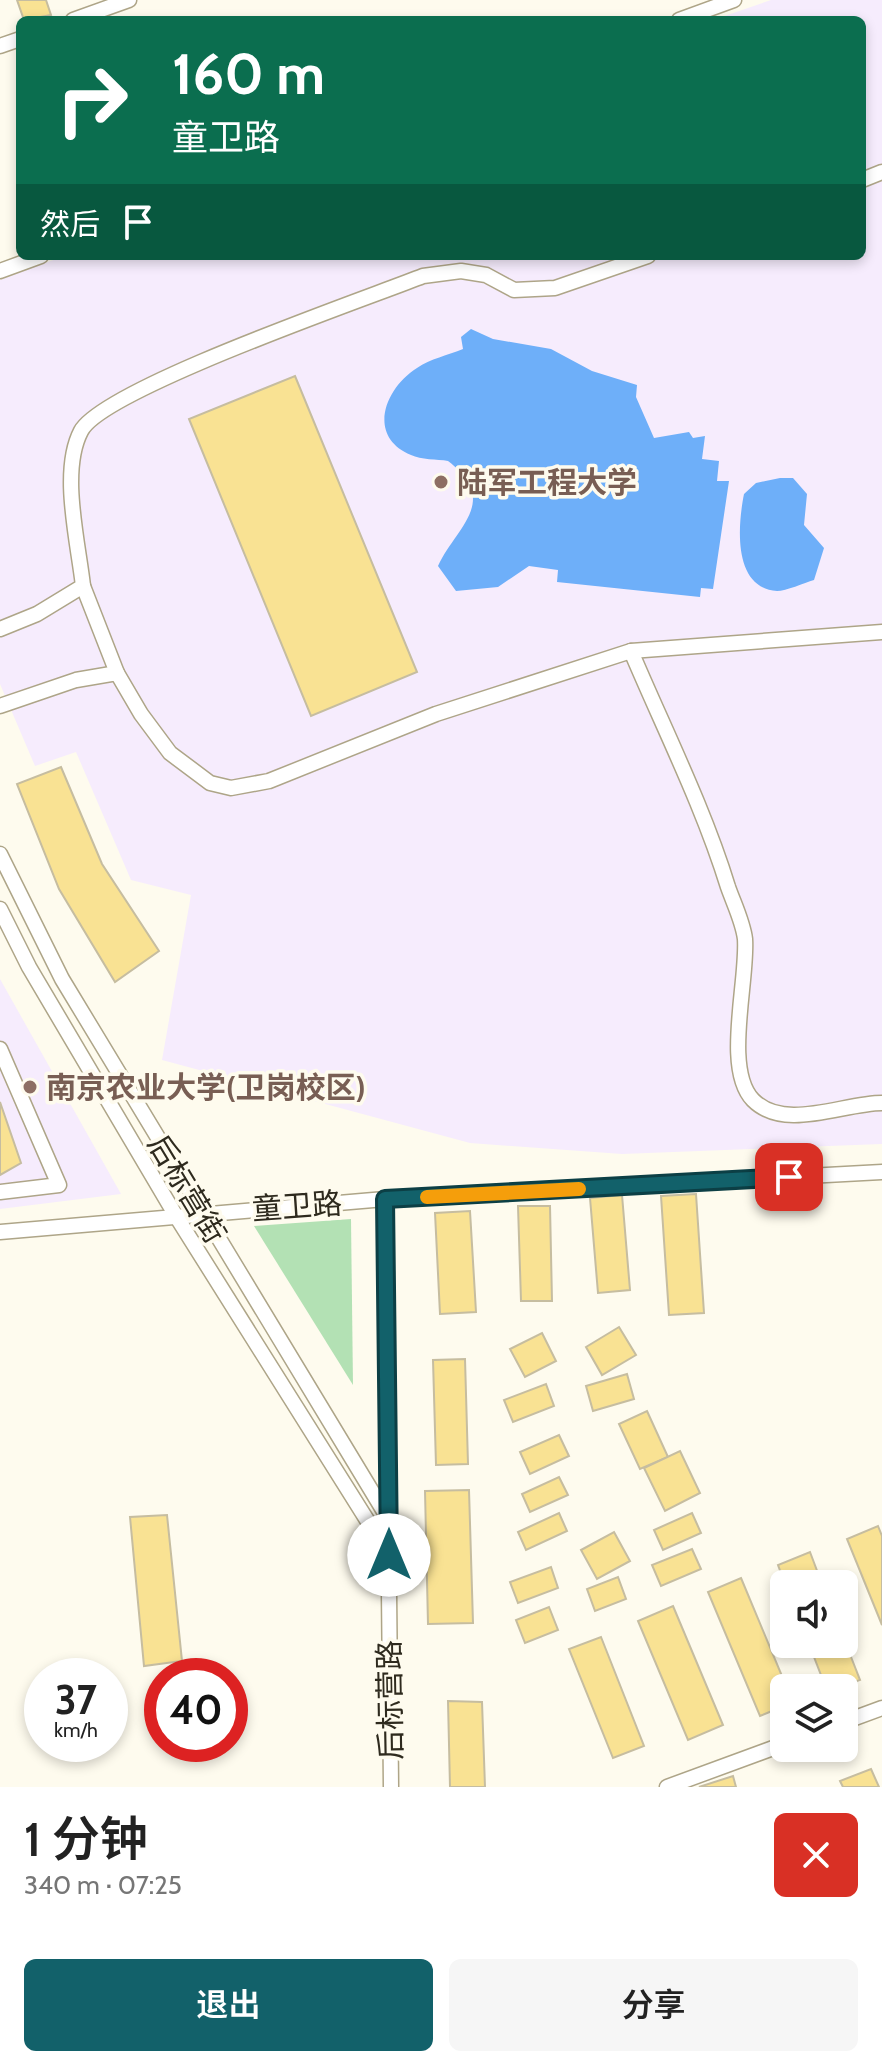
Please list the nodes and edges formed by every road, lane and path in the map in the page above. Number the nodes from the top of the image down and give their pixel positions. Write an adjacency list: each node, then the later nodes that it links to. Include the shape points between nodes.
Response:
1 (129, 0): 3 (street)
2 (734, 0): 4 (street)
3 (84, 16)
4 (690, 16)
5 (30, 260): 7 (street)
6 (636, 260): 8 (street, via 555,288 514,290 486,275 461,271 423,276 113,402 83,428 70,462)
7 (0, 271)
8 (83, 586): 9 (street); 12 (street)
9 (0, 629)
10 (882, 632): 11 (street)
11 (631, 651): 12 (street, via 436,714 269,781 231,788 210,783 170,753); 17 (street, via 717,851 745,938 739,1055 741,1079 751,1099 767,1111 800,1115)
12 (117, 673): 13 (street, via 76,680)
13 (0, 706)
14 (0, 854): 21 (street, 后标营街, via 62,979)
15 (0, 909): 22 (street, 后标营街)
16 (0, 1049): 19 (street, via 59,1185)
17 (882, 1103)
18 (882, 1172): 20 (street, 童卫路)
19 (0, 1192)
20 (385, 1199): 21 (street, 童卫路); 24 (street, 后标营路)
21 (201, 1213): 22 (street, 童卫路); 24 (street, 后标营街)
22 (176, 1216): 23 (street, 童卫路); 25 (street, 后标营街)
23 (0, 1232)
24 (388, 1518): 25 (street, 后标营路)
25 (389, 1555): 29 (street, 后标营路)
26 (882, 1708): 27 (street)
27 (858, 1717)
28 (770, 1749): 30 (street)
29 (391, 1787)
30 (667, 1787)

